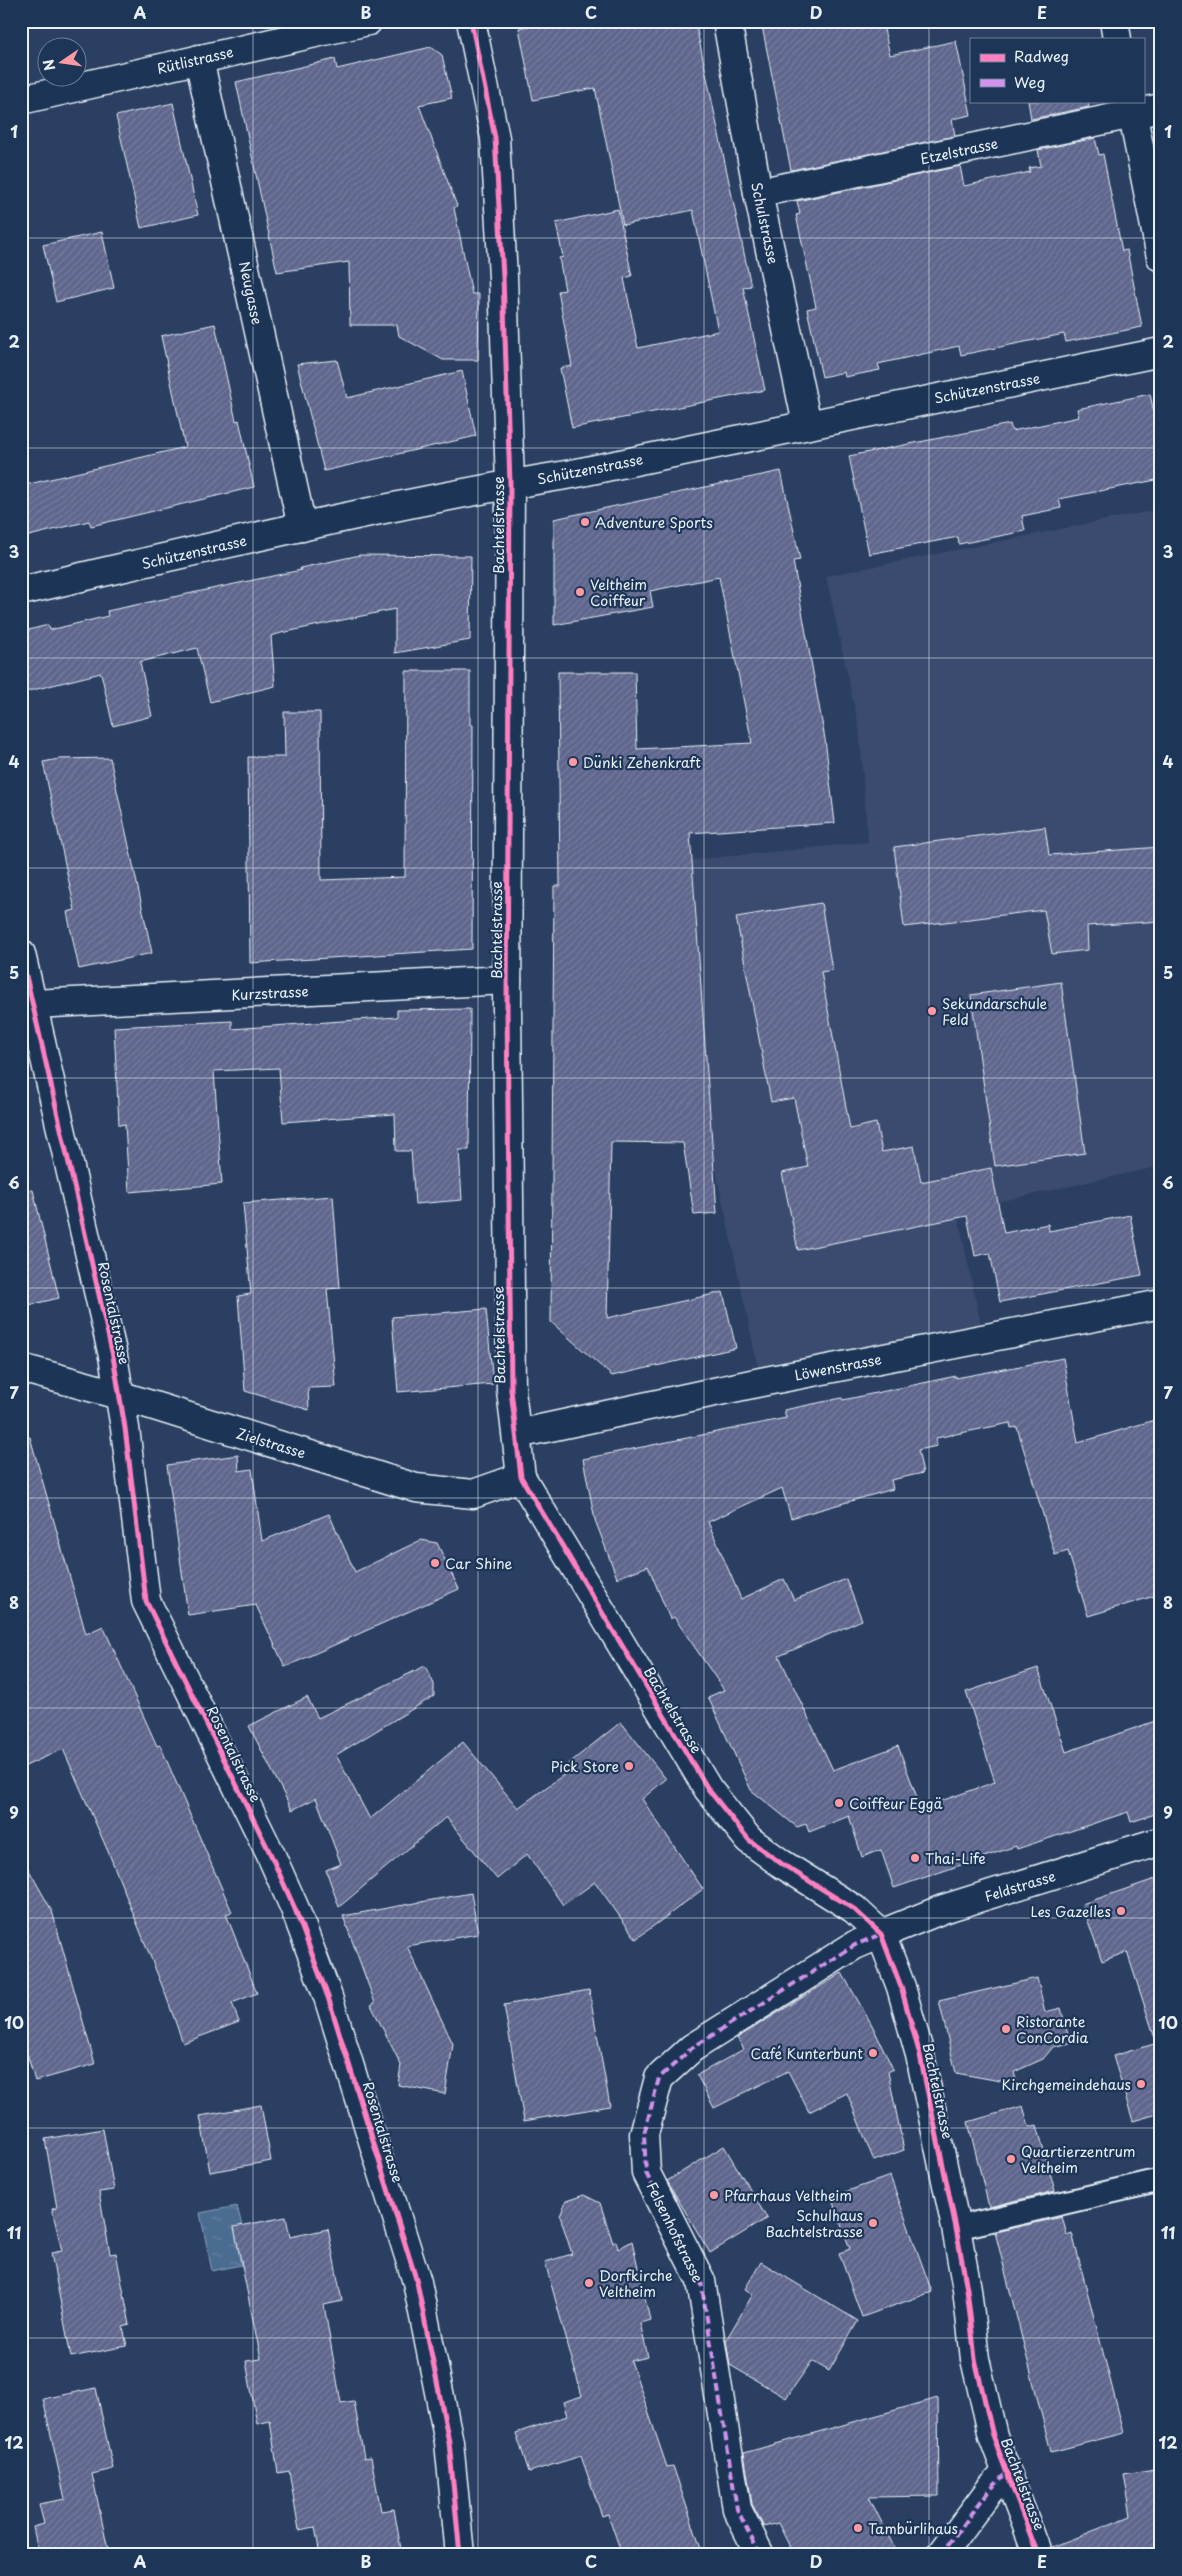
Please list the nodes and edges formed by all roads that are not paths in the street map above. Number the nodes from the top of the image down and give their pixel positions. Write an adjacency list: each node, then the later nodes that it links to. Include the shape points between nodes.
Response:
1 (368, 21): 6 (street, Rütlistrasse)
2 (471, 21): 14 (street, Bachtelstrasse, via 495,138 504,277)
3 (727, 21): 10 (street, Schulstrasse)
4 (1114, 21): 5 (street)
5 (1117, 38)
6 (199, 59): 7 (street, Rütlistrasse); 15 (street, Neugasse)
7 (21, 100)
8 (1131, 108): 9 (street, Etzelstrasse); 10 (street, Etzelstrasse); 11 (street)
9 (1161, 108)
10 (758, 193): 13 (street, Schulstrasse)
11 (1161, 257)
12 (1161, 352): 13 (street, Schützenstrasse)
13 (807, 424): 14 (street, Schützenstrasse)
14 (510, 484): 15 (street, Schützenstrasse); 18 (street, Bachtelstrasse)
15 (302, 527): 16 (street, Schützenstrasse)
16 (21, 590)
17 (21, 954): 19 (street, Rosentalstrasse)
18 (507, 980): 19 (street, Kurzstrasse); 23 (street, Bachtelstrasse, via 511,1390)
19 (33, 1004): 22 (street, Rosentalstrasse, via 113,1356)
20 (1161, 1304): 23 (street, Löwenstrasse, via 761,1382)
21 (21, 1368): 22 (street, Zielstrasse)
22 (119, 1395): 24 (street, Zielstrasse, via 416,1488 473,1494); 30 (street, Rosentalstrasse, via 126,1428 146,1601 295,1909 328,1997 417,2282 449,2442)
23 (516, 1434): 24 (street, Bachtelstrasse)
24 (521, 1477): 26 (street, Bachtelstrasse, via 708,1789 748,1840 854,1909)
25 (1161, 1841): 26 (street, Feldstrasse, via 943,1909)
26 (881, 1934): 28 (street, Bachtelstrasse, via 901,1987 920,2055); 31 (street, Felsenhofstrasse, via 855,1945 692,2048 659,2078 644,2134 646,2173 701,2280 737,2509)
27 (1161, 2180): 28 (lane)
28 (956, 2228): 29 (street, Bachtelstrasse, via 975,2360 993,2436)
29 (1006, 2473): 32 (street); 33 (street, Bachtelstrasse)
30 (460, 2555)
31 (760, 2555)
32 (941, 2555)
33 (1038, 2555)

